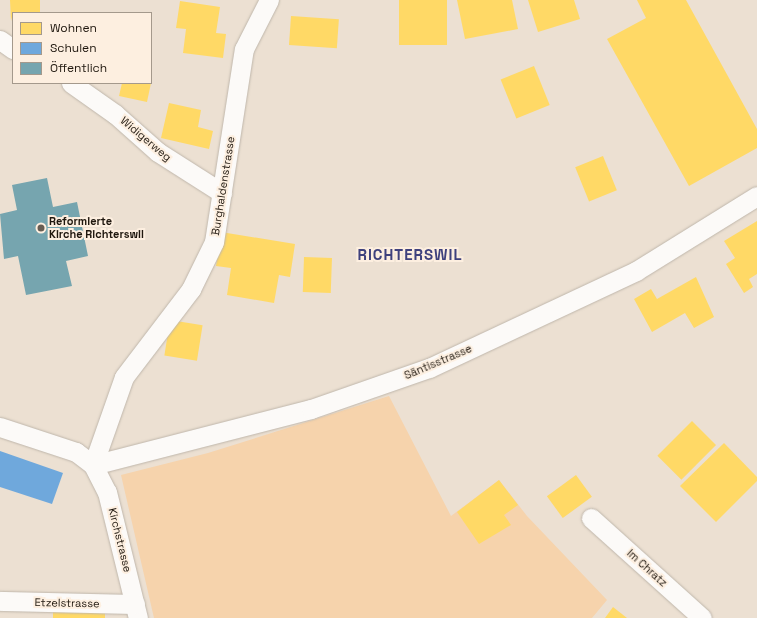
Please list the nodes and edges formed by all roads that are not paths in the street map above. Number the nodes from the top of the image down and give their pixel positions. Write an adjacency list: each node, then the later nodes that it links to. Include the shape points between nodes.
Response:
1 (269, 0): 5 (street, Burghaldenstrasse, via 244,49)
2 (0, 40): 3 (street)
3 (12, 48)
4 (72, 84): 5 (street, Widigerweg, via 115,114 158,152)
5 (222, 194): 8 (street, Burghaldenstrasse, via 214,242 194,283 124,377)
6 (757, 196): 8 (street, Säntisstrasse, via 636,271 429,368 311,409)
7 (0, 427): 8 (street, via 76,452)
8 (93, 465): 11 (street, Kirchstrasse, via 107,492)
9 (591, 518): 12 (street, Im Chratz)
10 (0, 602): 11 (street, Etzelstrasse)
11 (137, 611)
12 (702, 618)

